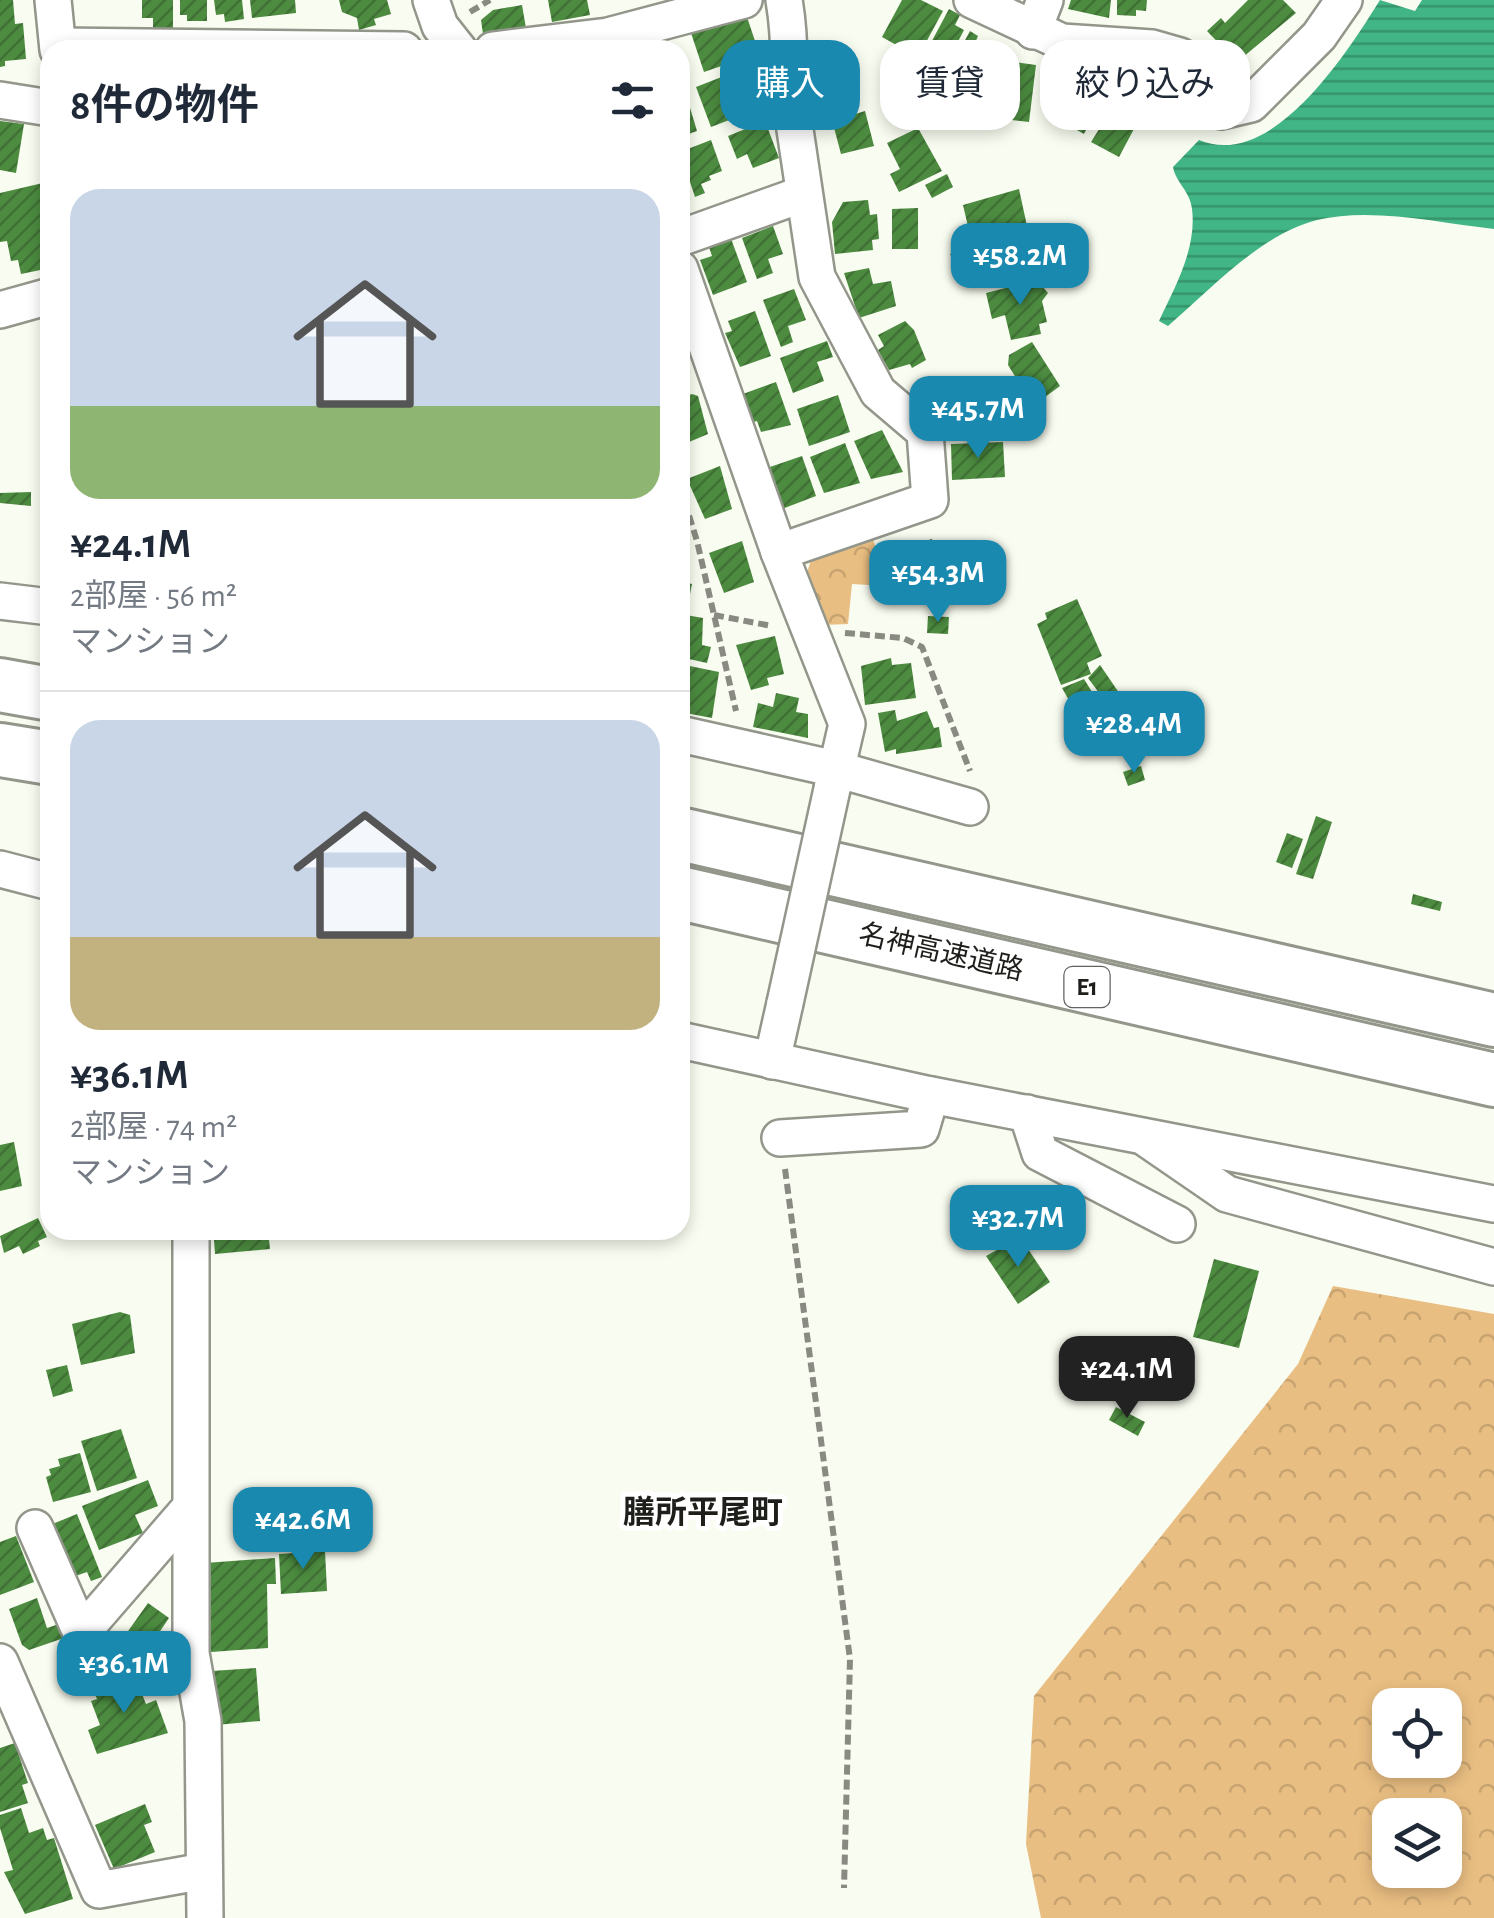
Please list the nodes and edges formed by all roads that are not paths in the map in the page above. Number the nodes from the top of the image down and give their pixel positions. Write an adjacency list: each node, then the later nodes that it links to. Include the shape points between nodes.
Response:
1 (53, 0): 8 (street)
2 (431, 0): 9 (street)
3 (744, 0): 10 (street)
4 (784, 0): 13 (street)
5 (972, 0): 7 (street)
6 (1344, 0): 7 (street, via 1319,36 1251,104 1222,110 1208,103 1180,56 1062,42)
7 (1039, 15)
8 (57, 40)
9 (451, 40)
10 (575, 40)
11 (0, 100): 12 (street)
12 (40, 106)
13 (803, 194): 14 (street); 18 (street, via 817,276 878,392 925,432 930,500)
14 (690, 234)
15 (690, 298): 18 (street)
16 (40, 299): 17 (street)
17 (0, 310)
18 (779, 552): 26 (street, via 846,724)
19 (0, 601): 20 (street)
20 (40, 606)
21 (0, 685): 22 (highway)
22 (40, 692)
23 (690, 736): 26 (street)
24 (0, 750): 25 (highway)
25 (40, 756)
26 (834, 779): 27 (street); 34 (street, bridge)
27 (970, 807)
28 (690, 836): 32 (highway, 名神高速道路 / E1)
29 (0, 868): 30 (street)
30 (40, 879)
31 (690, 895): 35 (highway, 名神高速道路 / E1)
32 (1494, 1020)
33 (690, 1042): 34 (street)
34 (772, 1062): 36 (street)
35 (1494, 1080)
36 (931, 1095): 37 (street); 39 (street, via 921,1129)
37 (1027, 1113): 38 (street); 41 (street, via 1040,1153)
38 (1142, 1136): 40 (street); 43 (street, via 1227,1194)
39 (780, 1138)
40 (1494, 1204)
41 (1177, 1224)
42 (191, 1240): 44 (street)
43 (1494, 1266)
44 (188, 1510): 45 (street, via 91,1622 78,1626); 47 (street, via 191,1653 203,1721)
45 (35, 1528)
46 (0, 1662): 47 (street, via 99,1890)
47 (204, 1871): 48 (street)
48 (206, 1918)

